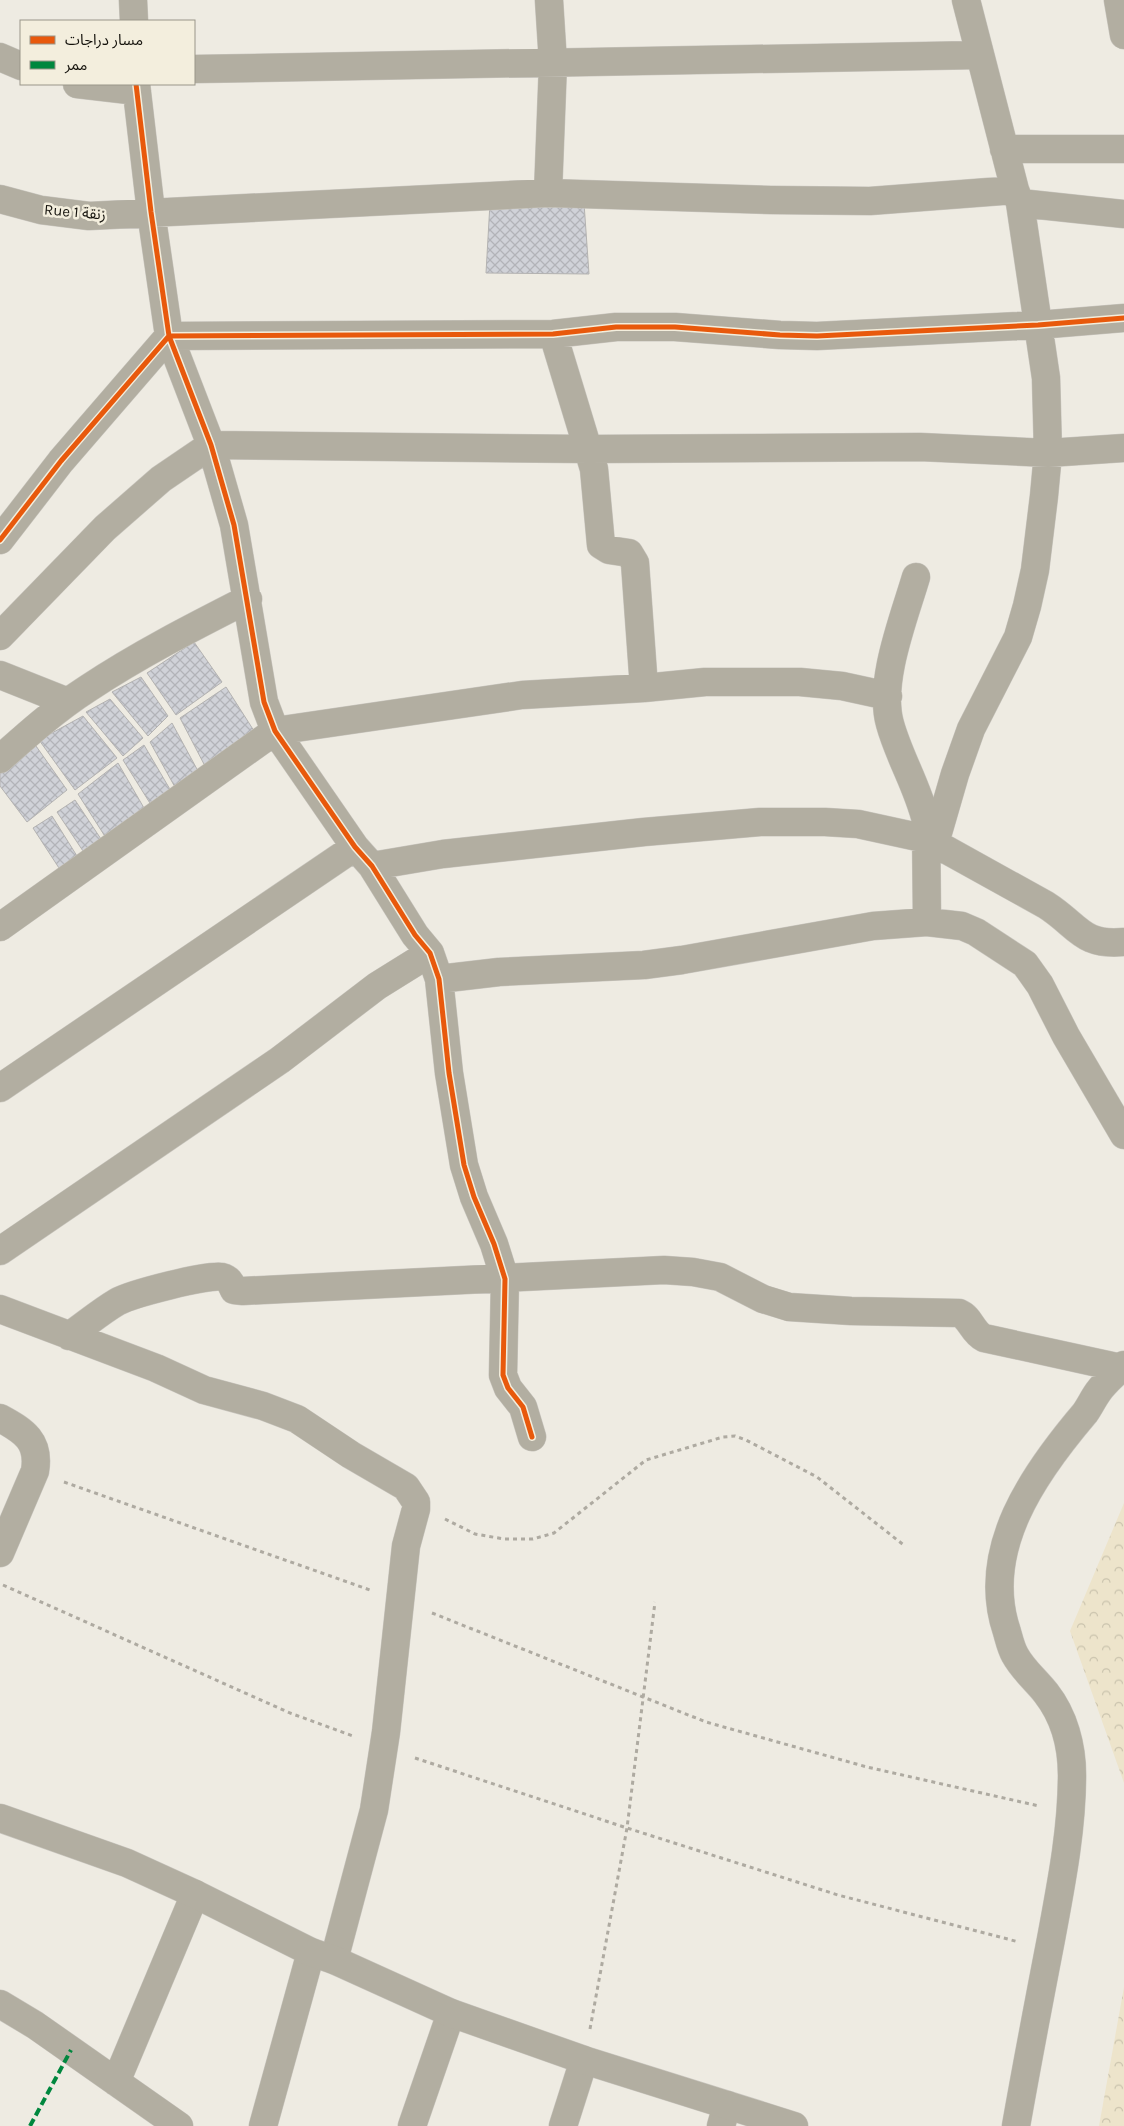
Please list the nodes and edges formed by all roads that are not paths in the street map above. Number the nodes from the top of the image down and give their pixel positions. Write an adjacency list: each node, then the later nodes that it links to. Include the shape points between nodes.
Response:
1 (133, 0): 5 (street)
2 (549, 0): 9 (street)
3 (966, 0): 7 (street)
4 (1118, 0): 6 (street)
5 (134, 20)
6 (1124, 35)
7 (980, 55): 9 (street); 14 (street)
8 (0, 57): 10 (street)
9 (553, 63): 11 (street); 16 (street)
10 (20, 66)
11 (195, 69)
12 (97, 85): 13 (street)
13 (137, 87): 19 (street)
14 (1004, 148): 15 (street); 17 (street)
15 (1124, 148)
16 (548, 193): 17 (street, Rue 1 زنقة, via 870,201); 19 (street, Rue 1 زنقة)
17 (1017, 197): 20 (street, Rue 1 زنقة); 22 (street)
18 (0, 199): 19 (street, Rue 1 زنقة, via 65,214 89,216)
19 (151, 212): 24 (street)
20 (1124, 214)
21 (1124, 318): 22 (street)
22 (1038, 325): 23 (street, via 817,336 656,327 616,327); 28 (street, via 1046,378)
23 (553, 334): 24 (street); 27 (street)
24 (169, 336): 25 (street); 29 (street, via 61,462)
25 (212, 445): 27 (street); 31 (street, via 234,525); 32 (street, via 162,479 105,528)
26 (1124, 448): 28 (street)
27 (589, 449): 28 (street, via 920,447); 34 (street, via 601,545 609,550 632,554 635,563)
28 (1048, 454): 39 (street, via 1027,606 1010,656 971,730)
29 (0, 540)
30 (916, 577): 35 (street, via 892,657)
31 (248, 599): 36 (street, via 162,644); 37 (street, via 264,702)
32 (0, 636)
33 (0, 675): 36 (street)
34 (644, 688): 35 (street, via 705,682 800,682 842,686); 37 (street, via 522,695)
35 (888, 696): 39 (street, via 889,721)
36 (68, 702): 38 (street)
37 (275, 731): 40 (street); 42 (street)
38 (0, 759)
39 (931, 841): 40 (street, via 858,824 760,822 443,854); 41 (street); 43 (street, via 1051,908 1089,939 1101,943)
40 (364, 857): 44 (street); 46 (street)
41 (927, 922): 45 (street, via 873,926 653,964 499,972); 47 (street, via 962,926 1025,964)
42 (0, 927)
43 (1124, 942)
44 (430, 953): 45 (street); 48 (street, via 377,986 280,1060)
45 (439, 979): 49 (street, via 449,1073 464,1165)
46 (0, 1088)
47 (1124, 1135)
48 (0, 1251)
49 (505, 1279): 51 (street, via 242,1291 234,1290 227,1278 210,1277 162,1287 118,1302); 52 (street, via 664,1270 693,1272 720,1278 763,1299 789,1307 959,1313 984,1338); 54 (street, via 503,1375 508,1388 521,1404)
50 (0, 1309): 51 (street)
51 (69, 1336): 58 (street, via 213,1393 297,1419 406,1487 416,1502 406,1546 374,1810)
52 (1122, 1367): 69 (street, via 1099,1391 1038,1472 1007,1537 1001,1563 998,1595 1002,1620 1014,1655 1047,1694 1060,1716 1070,1748 1072,1775 1064,1866)
53 (0, 1418): 55 (street, via 17,1427 30,1440 36,1455 36,1472)
54 (532, 1437)
55 (0, 1553)
56 (0, 1818): 57 (street, via 127,1863)
57 (195, 1894): 58 (street); 62 (street)
58 (322, 1956): 60 (street); 65 (street)
59 (0, 2004): 62 (street)
60 (451, 2013): 61 (street); 66 (street)
61 (584, 2060): 63 (street); 67 (street)
62 (116, 2082): 64 (street)
63 (724, 2116): 68 (street)
64 (179, 2126)
65 (264, 2126)
66 (412, 2126)
67 (563, 2126)
68 (794, 2126)
69 (1016, 2126)

